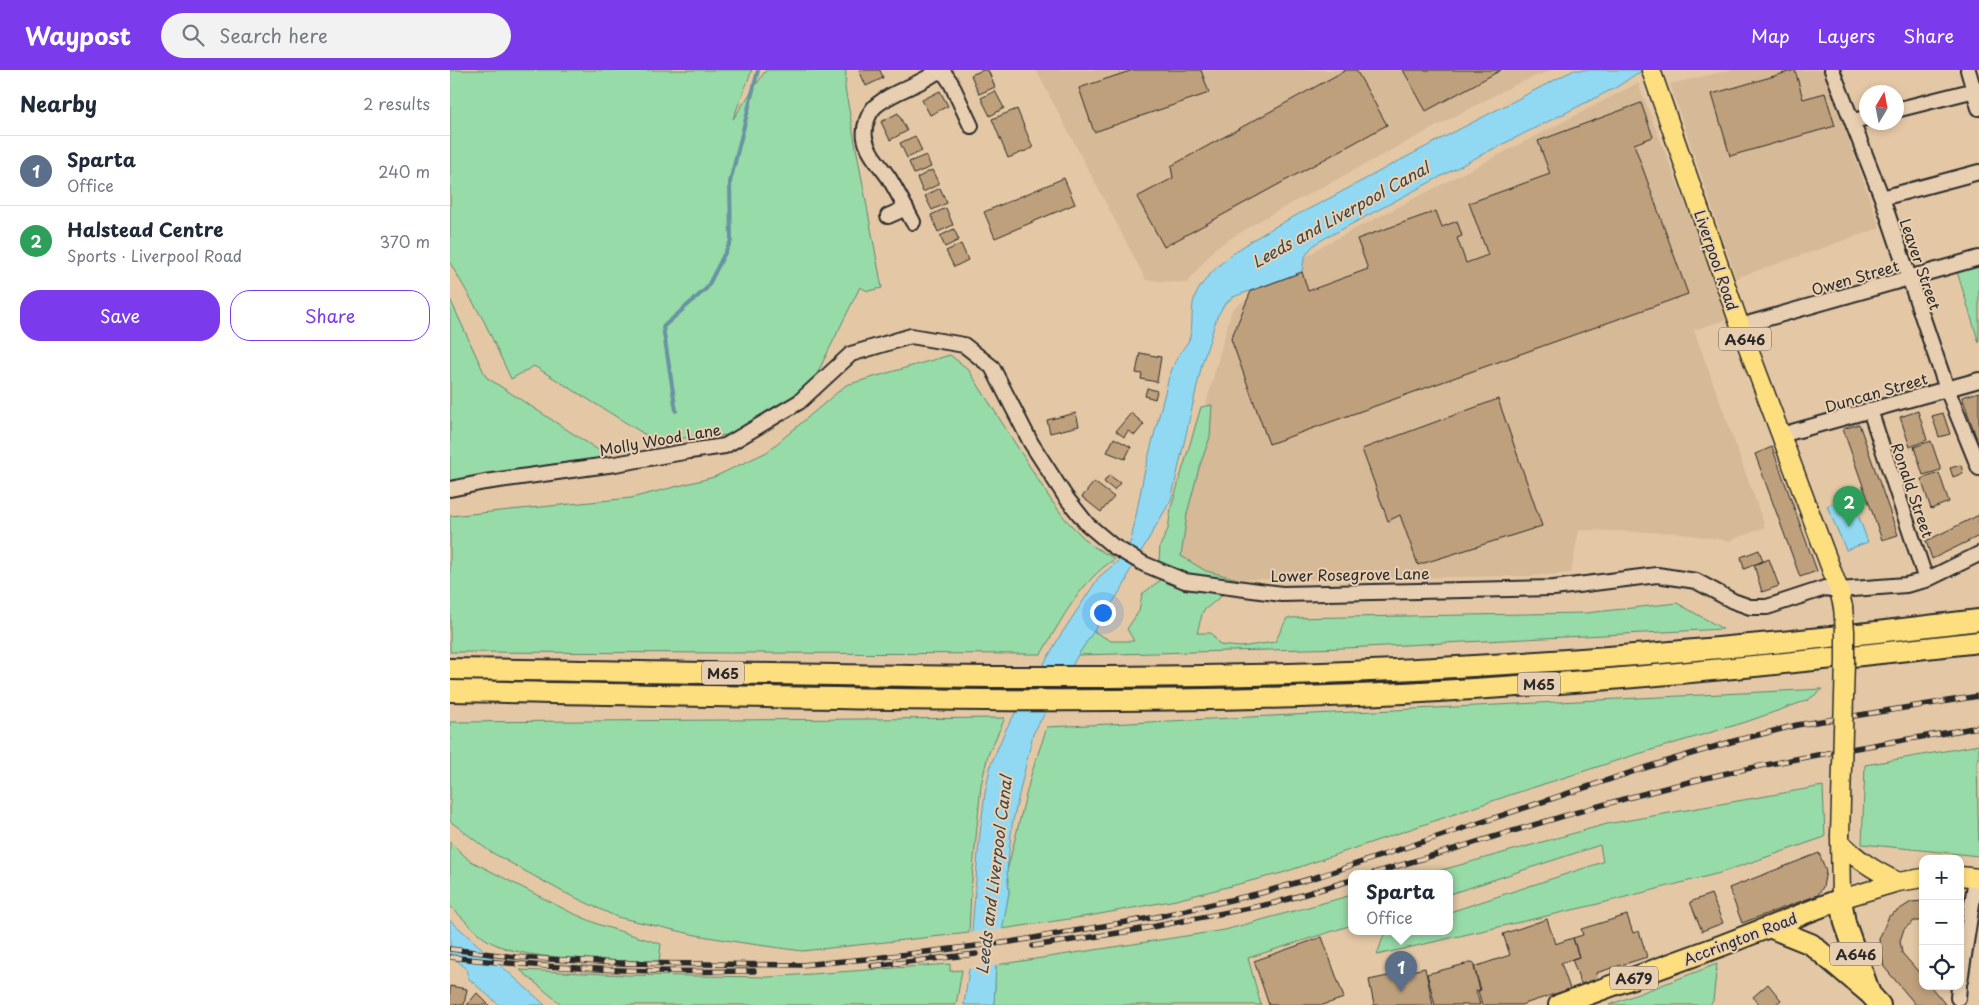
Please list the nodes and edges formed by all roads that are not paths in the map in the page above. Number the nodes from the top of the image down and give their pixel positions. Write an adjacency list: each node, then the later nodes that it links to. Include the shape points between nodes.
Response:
1 (941, 70): 10 (street, via 951,83); 13 (street, via 877,104 870,112 866,126 869,150)
2 (1832, 70): 9 (street, Leaver Street)
3 (1968, 70): 5 (street)
4 (1654, 78): 18 (main road, Liverpool Road / A646)
5 (1976, 89): 6 (street); 7 (street)
6 (1904, 108)
7 (1979, 108)
8 (1859, 120): 9 (street)
9 (1852, 121): 12 (street, Leaver Street)
10 (971, 126)
11 (1979, 172): 12 (street)
12 (1882, 198): 17 (street, Leaver Street)
13 (906, 208): 14 (street); 15 (street)
14 (888, 216)
15 (913, 222)
16 (1979, 258): 17 (street, Owen Street)
17 (1908, 279): 18 (street, Owen Street); 21 (street, Leaver Street)
18 (1740, 326): 23 (main road, Liverpool Road / A646)
19 (964, 345): 25 (street, Molly Wood Lane, via 911,336 851,354 799,402 725,446); 28 (street, Lower Rosegrove Lane, via 992,367 1031,443 1087,524 1113,546 1144,564 1185,581 1282,594 1554,588 1657,576 1696,581 1750,607 1767,607 1825,588)
20 (1979, 380): 21 (street, Duncan Street)
21 (1947, 389): 22 (street, Duncan Street); 24 (street, Leaver Street)
22 (1870, 410): 23 (street, Duncan Street); 27 (street, Ronald Street)
23 (1781, 435): 28 (main road, Liverpool Road / A646)
24 (1979, 468)
25 (450, 489)
26 (1979, 554): 27 (street, Lower Rosegrove Lane)
27 (1926, 580): 28 (street, Lower Rosegrove Lane)
28 (1841, 598): 33 (main road, A646, bridge, via 1845,661)
29 (1979, 620): 31 (highway, M65, via 1871,634 1697,649 1418,668 1249,675 850,676)
30 (1979, 642): 32 (highway, M65, via 1698,672 1402,693 988,700)
31 (450, 669)
32 (450, 691)
33 (1840, 839): 36 (main road, via 1855,857); 37 (main road, A646)
34 (1972, 877): 39 (street)
35 (1919, 879): 36 (main road, Accrington Road / A679)
36 (1898, 882): 37 (main road, Accrington Road / A679)
37 (1841, 899): 38 (highway, Accrington Road / A679); 40 (highway, A646, via 1845,923)
38 (1769, 927): 40 (highway, via 1811,944); 41 (highway, Accrington Road / A679)
39 (1964, 946)
40 (1875, 1000)
41 (1559, 1005)

